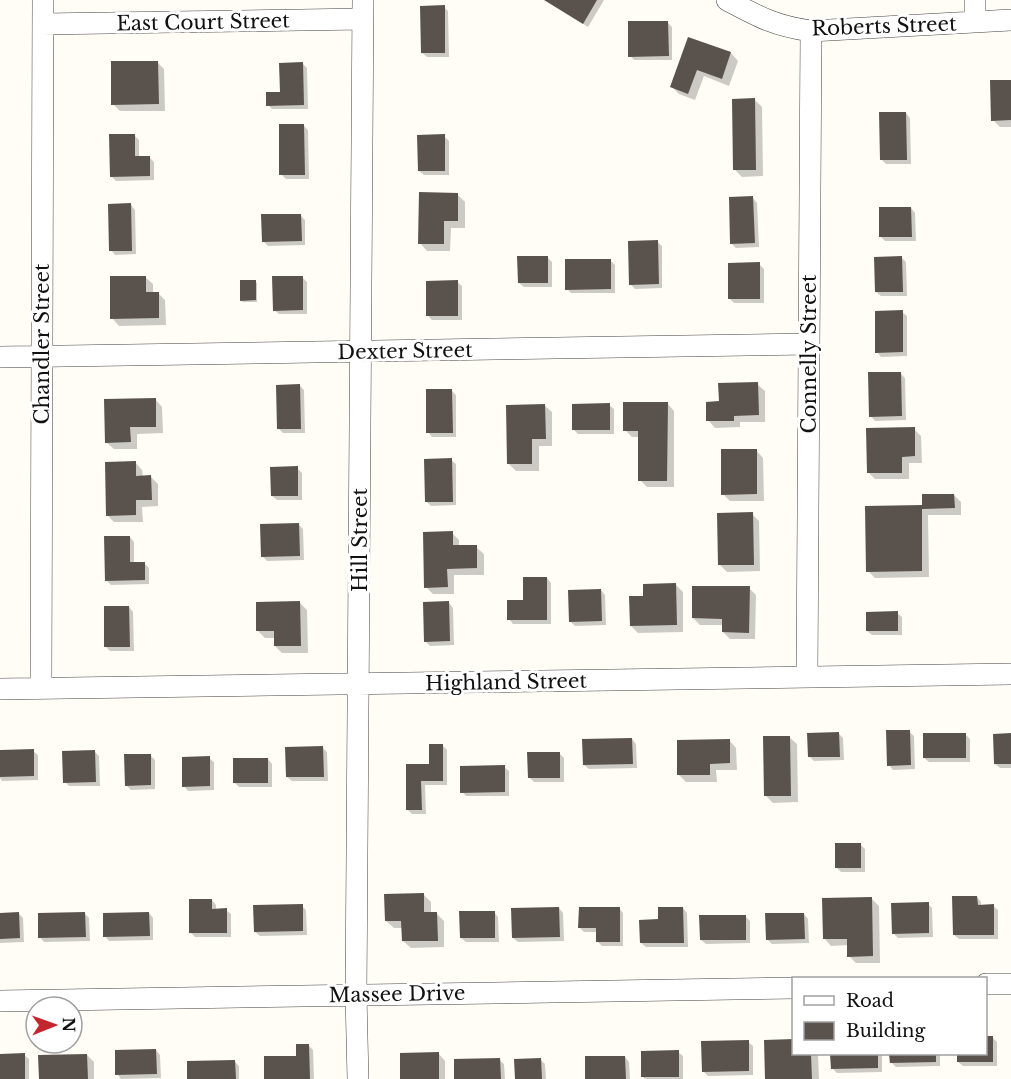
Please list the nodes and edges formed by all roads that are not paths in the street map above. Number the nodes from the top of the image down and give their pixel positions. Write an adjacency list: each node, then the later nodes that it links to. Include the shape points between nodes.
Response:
1 (43, 0): 7 (street, Chandler Street)
2 (727, 0): 8 (street, Roberts Street, via 784,27)
3 (975, 0): 6 (street)
4 (362, 9): 7 (street, East Court Street); 10 (street, Hill Street)
5 (1011, 20): 6 (street, Roberts Street)
6 (975, 22): 8 (street, Roberts Street)
7 (43, 24): 11 (street, Chandler Street)
8 (811, 31): 9 (street, Connelly Street)
9 (809, 344): 10 (street, Dexter Street); 14 (street, Connelly Street)
10 (361, 352): 11 (street, Dexter Street); 15 (street, Hill Street)
11 (42, 356): 12 (street, Dexter Street); 16 (street, Chandler Street)
12 (0, 357)
13 (1011, 674): 14 (street, Highland Street)
14 (807, 676): 15 (street, Highland Street)
15 (359, 684): 16 (street, Highland Street); 21 (street, Hill Street)
16 (40, 688): 17 (street, Highland Street)
17 (0, 689)
18 (987, 984): 19 (street)
19 (1011, 984)
20 (792, 988): 21 (street, Massee Drive)
21 (356, 995): 22 (street, Massee Drive); 23 (street, Hill Street)
22 (0, 1001)
23 (358, 1079)

